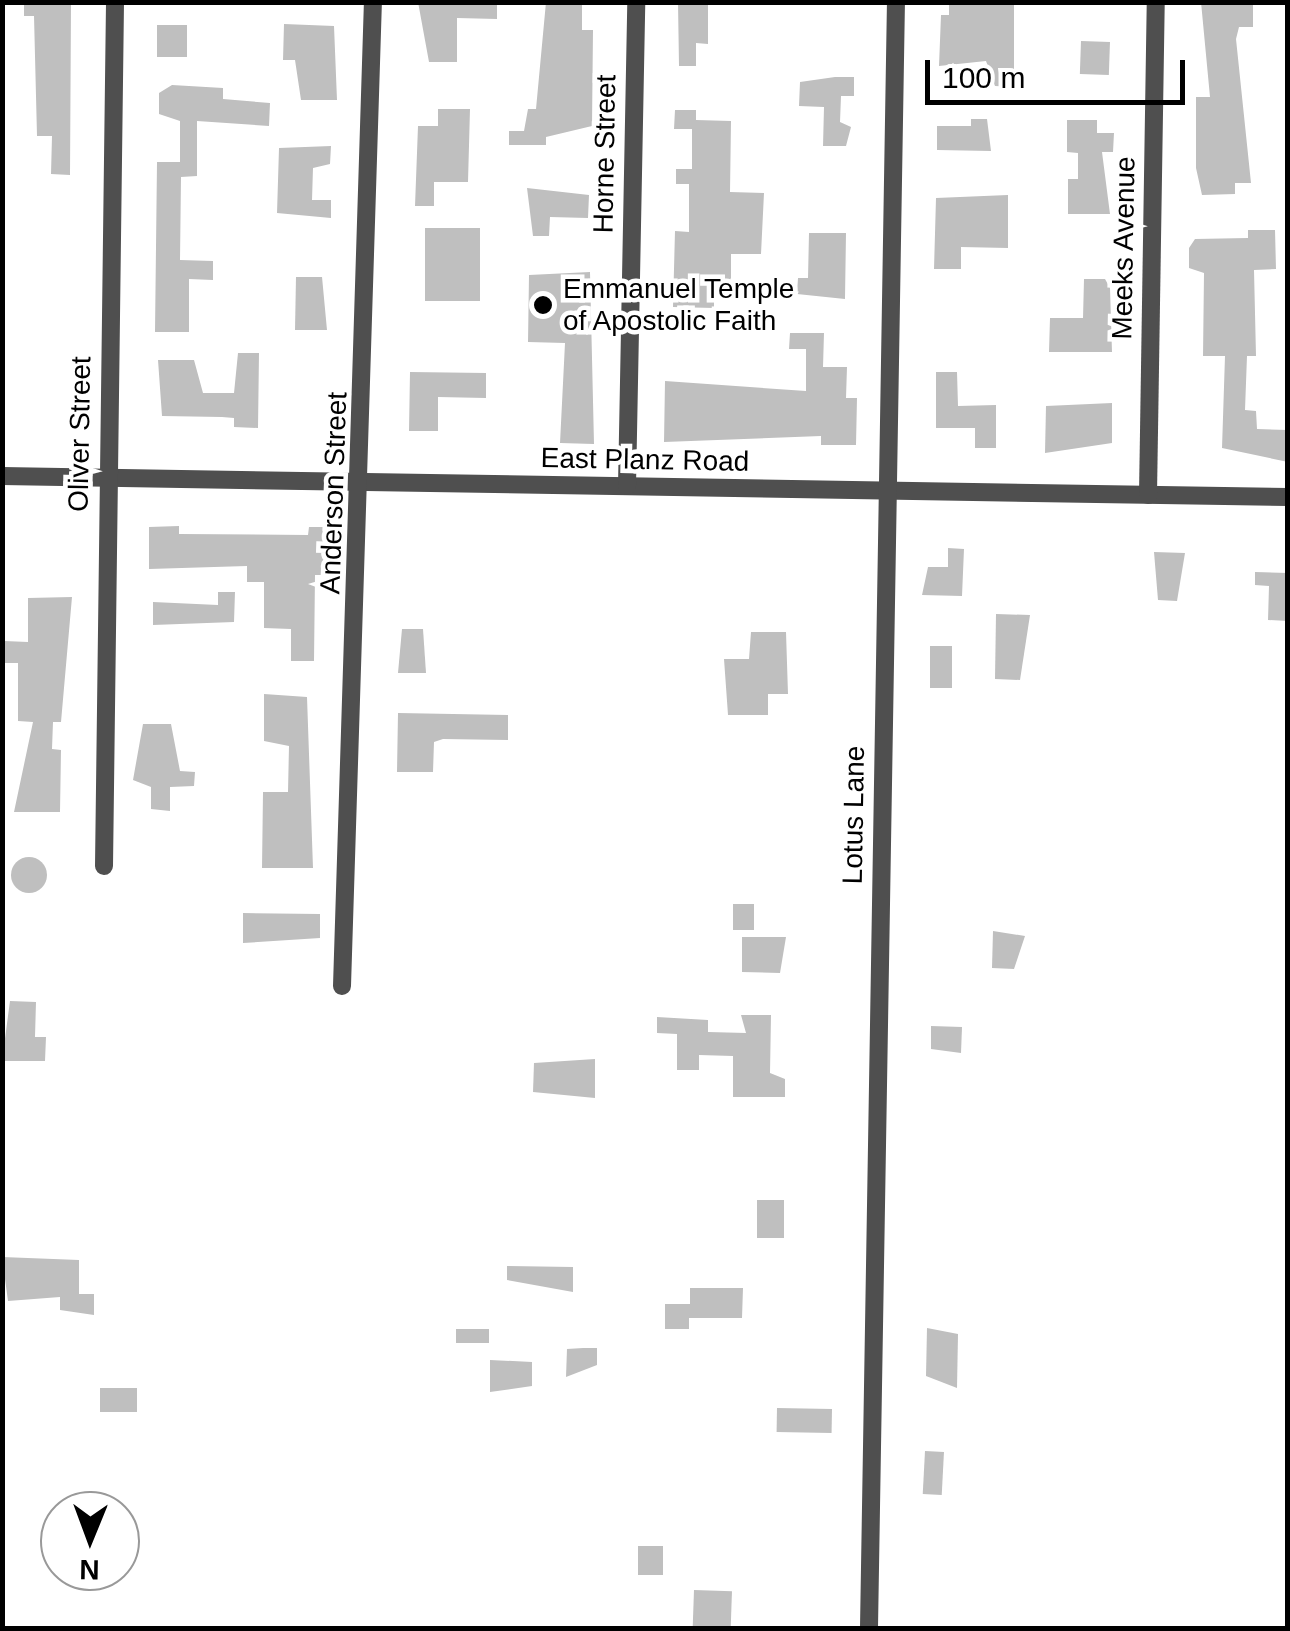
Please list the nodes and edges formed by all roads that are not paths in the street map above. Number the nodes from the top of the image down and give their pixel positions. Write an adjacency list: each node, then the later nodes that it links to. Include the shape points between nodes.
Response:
1 (115, 2): 7 (street, Oliver Street)
2 (373, 2): 8 (street, Anderson Street)
3 (636, 2): 9 (street, Horne Street)
4 (896, 2): 10 (street, Lotus Lane)
5 (1156, 2): 11 (street, Meeks Avenue)
6 (2, 476): 7 (street, East Planz Road)
7 (107, 478): 8 (street, East Planz Road); 13 (street, Oliver Street)
8 (363, 486): 9 (street, East Planz Road); 14 (street, Anderson Street)
9 (628, 486): 10 (street, East Planz Road)
10 (887, 490): 11 (street, East Planz Road); 15 (street, Lotus Lane)
11 (1148, 495): 12 (street, East Planz Road)
12 (1288, 497)
13 (104, 866)
14 (342, 986)
15 (868, 1628)

